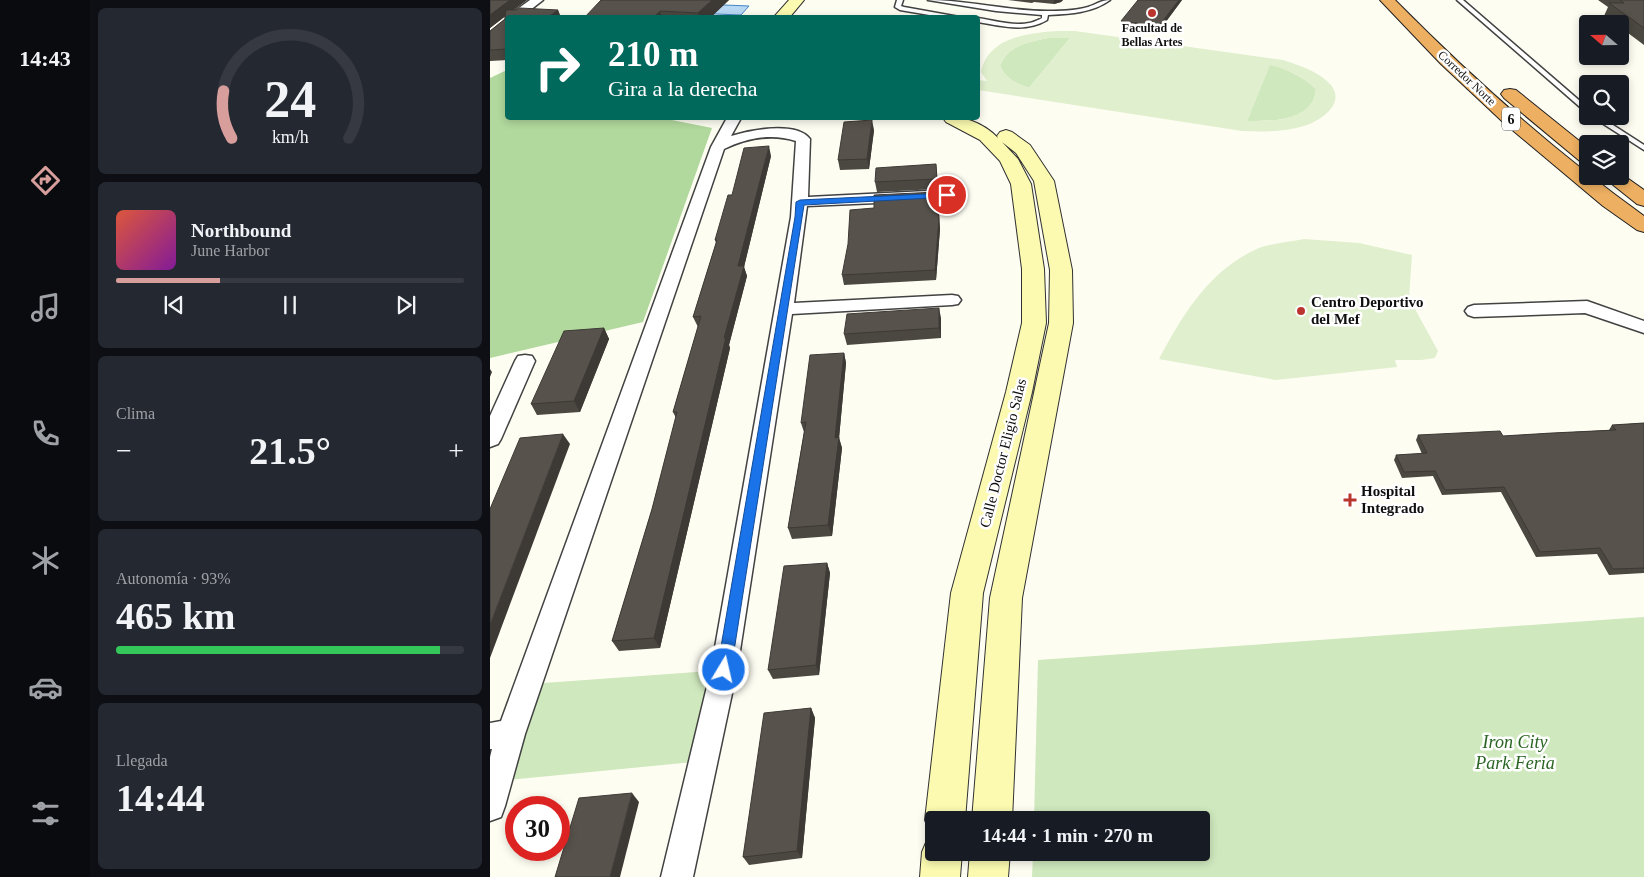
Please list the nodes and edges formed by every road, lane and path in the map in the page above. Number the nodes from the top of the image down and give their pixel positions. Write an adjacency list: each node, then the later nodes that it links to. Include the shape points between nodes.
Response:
1 (537, 0): 11 (street)
2 (796, 0): 12 (street)
3 (810, 0): 13 (street)
4 (900, 0): 14 (lane, via 898,7 902,9)
5 (931, 0): 10 (lane)
6 (1107, 0): 10 (lane, via 1086,9)
7 (1387, 0): 30 (highway, Corredor Norte / 6, via 1541,146)
8 (1408, 0): 16 (highway, Corredor Norte)
9 (1460, 0): 18 (lane)
10 (1045, 14): 15 (lane, via 1045,19 1028,26)
11 (516, 15)
12 (783, 15)
13 (798, 15)
14 (942, 15)
15 (980, 20)
16 (1436, 28)
17 (1499, 85): 25 (highway, Corredor Norte / 6)
18 (1579, 104)
19 (980, 118): 40 (street, Calle Doctor Eligio Salas, via 1023,148 1044,181 1061,270 1061,323 1006,598)
20 (733, 120): 23 (street)
21 (956, 120): 39 (street, Calle Doctor Eligio Salas, via 986,136 1008,159 1021,184 1033,269 1034,323 967,593)
22 (1608, 125): 24 (lane)
23 (718, 147): 29 (street, via 733,138 774,132 803,139); 37 (street)
24 (1644, 148)
25 (1579, 151)
26 (1624, 185): 28 (highway)
27 (947, 195): 29 (street)
28 (1644, 200)
29 (800, 202): 32 (street)
30 (1644, 226)
31 (952, 300): 32 (street)
32 (784, 309): 43 (street, via 724,670)
33 (1474, 311): 34 (street, via 1587,307)
34 (1644, 327)
35 (525, 361): 36 (street)
36 (490, 439)
37 (501, 735): 38 (street)
38 (490, 806)
39 (946, 811)
40 (993, 811)
41 (941, 861): 44 (street)
42 (989, 861): 45 (street)
43 (677, 877)
44 (940, 877)
45 (988, 877)

